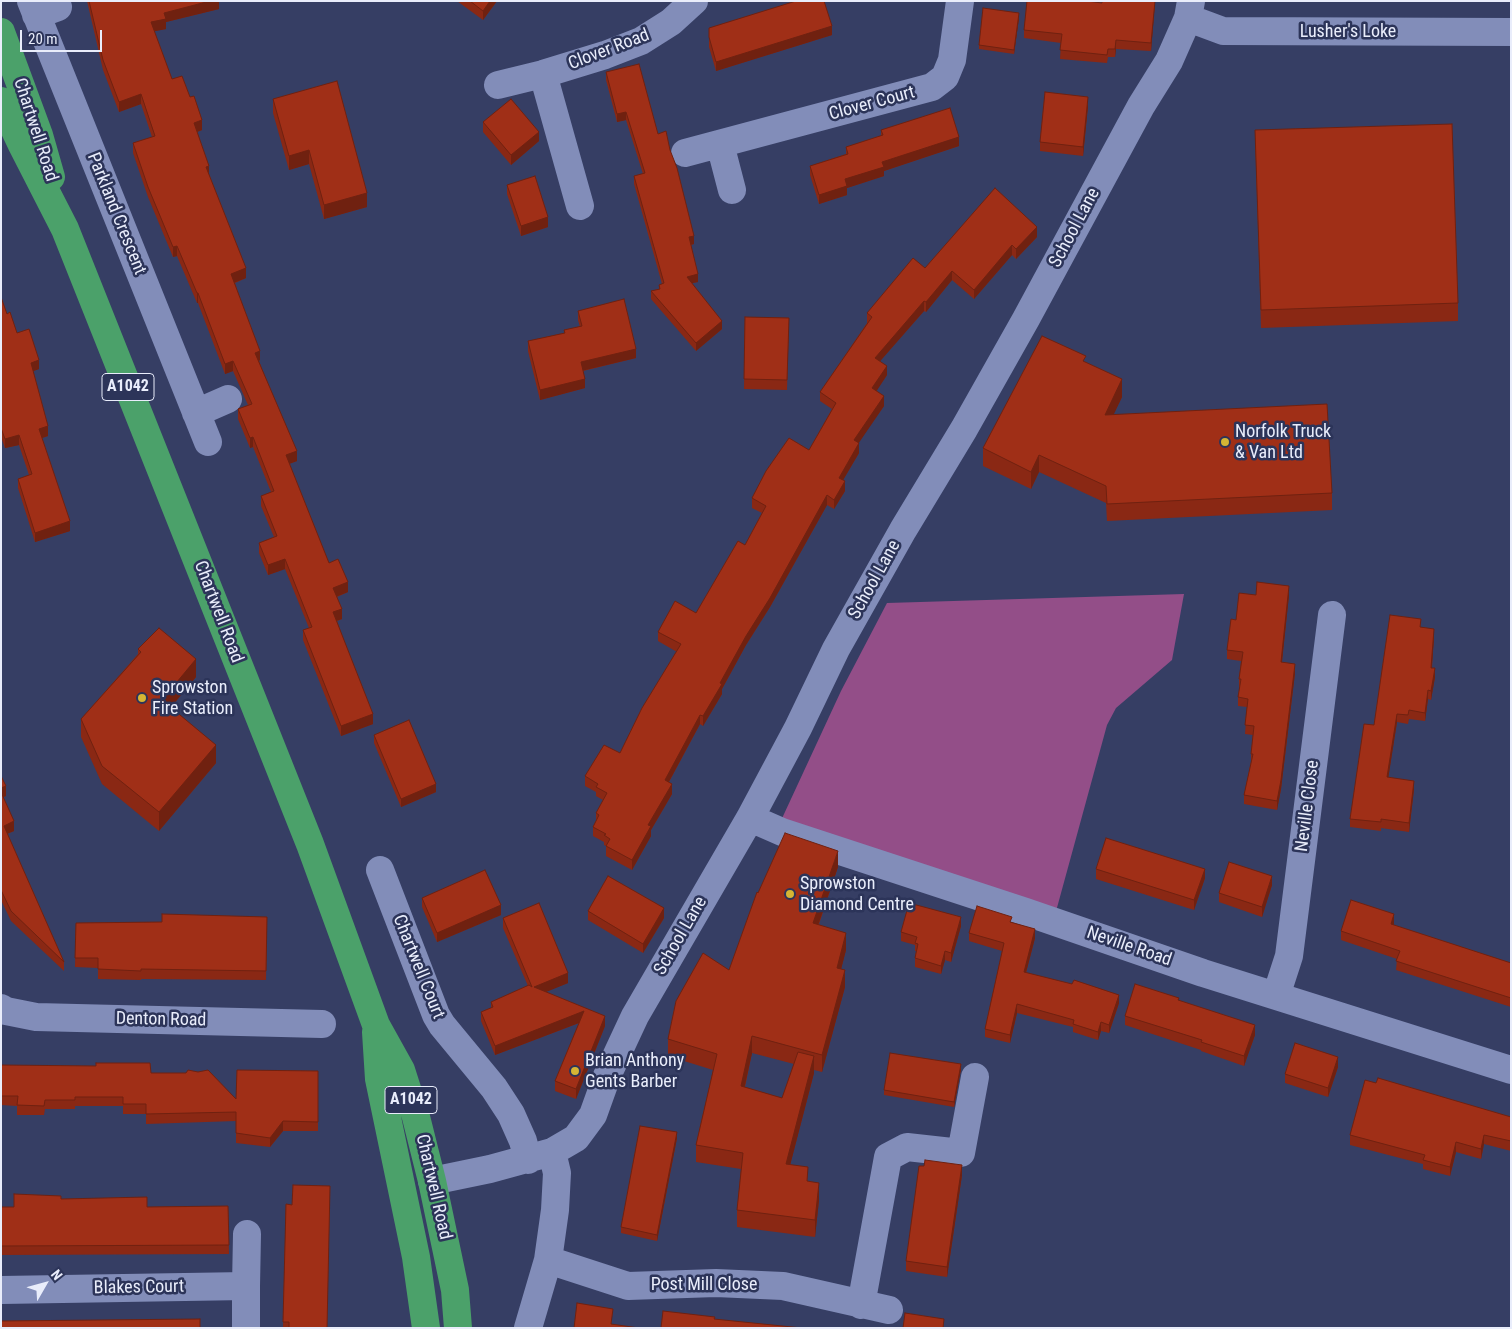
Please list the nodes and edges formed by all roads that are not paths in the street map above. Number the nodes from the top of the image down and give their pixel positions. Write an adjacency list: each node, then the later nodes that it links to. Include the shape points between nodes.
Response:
1 (694, 1): 7 (street, Clover Road, via 671,22 640,41)
2 (960, 1): 10 (street, Clover Court, via 952,60 945,76 932,87)
3 (42, 8): 16 (street, Parkland Crescent)
4 (1190, 9): 6 (street, Lusher's Loke, via 1224,32); 19 (street, School Lane, via 1169,61 1140,106 1026,319 836,649)
5 (1, 32): 14 (highway, Chartwell Road / A1042, via 39,135)
6 (1511, 32)
7 (543, 74): 8 (street, Clover Road); 13 (street)
8 (498, 84)
9 (1, 101): 14 (highway, Chartwell Road / A1042)
10 (720, 144): 11 (street, Clover Court); 12 (street)
11 (686, 153)
12 (732, 190)
13 (580, 206)
14 (65, 229): 24 (highway, Chartwell Road / A1042, via 310,844)
15 (228, 399): 16 (street)
16 (196, 413): 17 (street, Parkland Crescent)
17 (208, 442)
18 (1332, 615): 21 (street, Neville Close, via 1289,956)
19 (750, 818): 21 (street, Neville Road, via 782,832); 27 (street, School Lane, via 635,1016 593,1115 576,1138)
20 (380, 870): 27 (street, Chartwell Court, via 436,1016 494,1088 523,1141)
21 (1276, 996): 25 (street, Neville Road)
22 (1, 1008): 23 (street, Denton Road, via 36,1017)
23 (322, 1024)
24 (376, 1025): 28 (highway, Chartwell Road / A1042, via 401,1070); 36 (highway, Chartwell Road / A1042, via 379,1078 416,1257)
25 (1511, 1070)
26 (975, 1077): 33 (street, via 961,1153 907,1147 888,1157)
27 (540, 1156): 28 (street, School Lane); 30 (street, via 557,1173)
28 (432, 1181): 37 (highway, Chartwell Road / A1042, via 455,1290)
29 (248, 1234): 31 (street)
30 (548, 1260): 33 (street, Post Mill Close, via 628,1286 716,1283 783,1286); 38 (street)
31 (246, 1286): 32 (street, Blakes Court); 35 (street)
32 (1, 1290)
33 (861, 1304): 34 (street, Post Mill Close)
34 (889, 1310)
35 (246, 1328)
36 (426, 1328)
37 (458, 1328)
38 (528, 1328)

